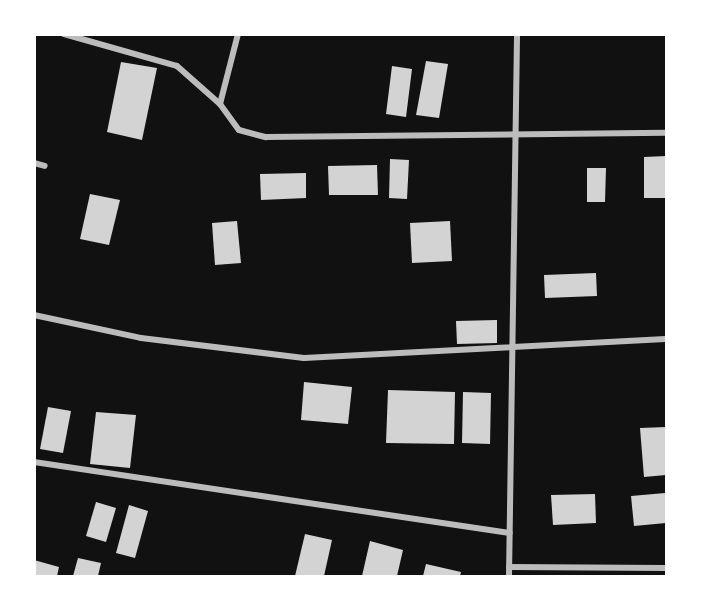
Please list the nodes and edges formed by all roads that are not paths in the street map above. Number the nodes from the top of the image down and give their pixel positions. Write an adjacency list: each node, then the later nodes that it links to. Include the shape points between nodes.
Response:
1 (64, 34): 4 (street, via 177,66)
2 (238, 34): 4 (street)
3 (517, 34): 6 (street)
4 (220, 104): 6 (street, via 239,130 266,137)
5 (666, 133): 6 (street)
6 (516, 135): 11 (street)
7 (34, 163): 8 (street)
8 (45, 166)
9 (34, 315): 11 (street, via 141,339 304,358)
10 (666, 339): 11 (street)
11 (513, 349): 13 (street)
12 (34, 462): 13 (street)
13 (510, 533): 14 (street)
14 (509, 567): 15 (street); 16 (street)
15 (666, 568)
16 (509, 576)

